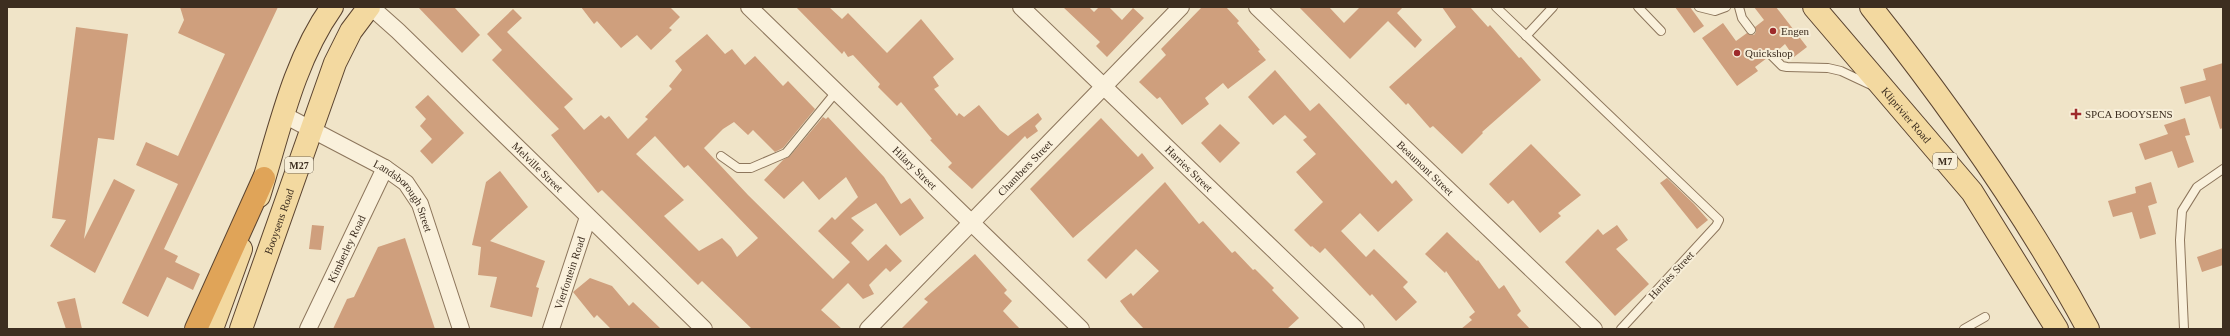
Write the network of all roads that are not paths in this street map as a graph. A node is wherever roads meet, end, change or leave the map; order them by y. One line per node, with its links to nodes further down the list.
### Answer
1 (332, 7): 22 (main road, M27)
2 (370, 7): 23 (main road, Booysens Road / M27); 28 (street, Melville Street)
3 (749, 7): 20 (street, Hilary Street)
4 (1021, 7): 19 (street, Harries Street)
5 (1181, 7): 19 (street, Chambers Street)
6 (1257, 7): 41 (street, Beaumont Street)
7 (1496, 7): 17 (lane)
8 (1553, 7): 17 (lane)
9 (1638, 7): 16 (lane)
10 (1699, 7): 11 (lane)
11 (1726, 7)
12 (1739, 7): 15 (lane)
13 (1814, 7): 21 (main road, Kliprivier Road / M7)
14 (1871, 7): 45 (main road)
15 (1751, 30)
16 (1661, 31)
17 (1526, 36): 42 (lane, Harries Street)
18 (1771, 55): 21 (lane)
19 (1104, 88): 29 (street, Chambers Street); 40 (street, Harries Street)
20 (836, 92): 24 (lane); 29 (street, Hilary Street)
21 (1886, 92): 44 (main road, Kliprivier Road / M7)
22 (284, 115): 23 (street, Landsborough Street); 27 (main road, M27)
23 (312, 129): 25 (street, Landsborough Street); 33 (main road, Booysens Road / M27)
24 (721, 156)
25 (385, 168): 34 (street, Kimberley Road); 35 (street, Landsborough Street)
26 (2223, 169): 46 (lane)
27 (264, 178): 31 (highway); 32 (main road, M27)
28 (588, 217): 36 (street, Vierfontein Road); 37 (street, Melville Street)
29 (971, 222): 38 (street, Chambers Street); 39 (street, Hilary Street)
30 (1985, 317): 43 (lane)
31 (196, 329)
32 (212, 329)
33 (241, 329)
34 (308, 329)
35 (461, 329)
36 (551, 329)
37 (704, 329)
38 (868, 329)
39 (1081, 329)
40 (1356, 329)
41 (1594, 329)
42 (1621, 329)
43 (1964, 329)
44 (2057, 329)
45 (2088, 329)
46 (2184, 329)

